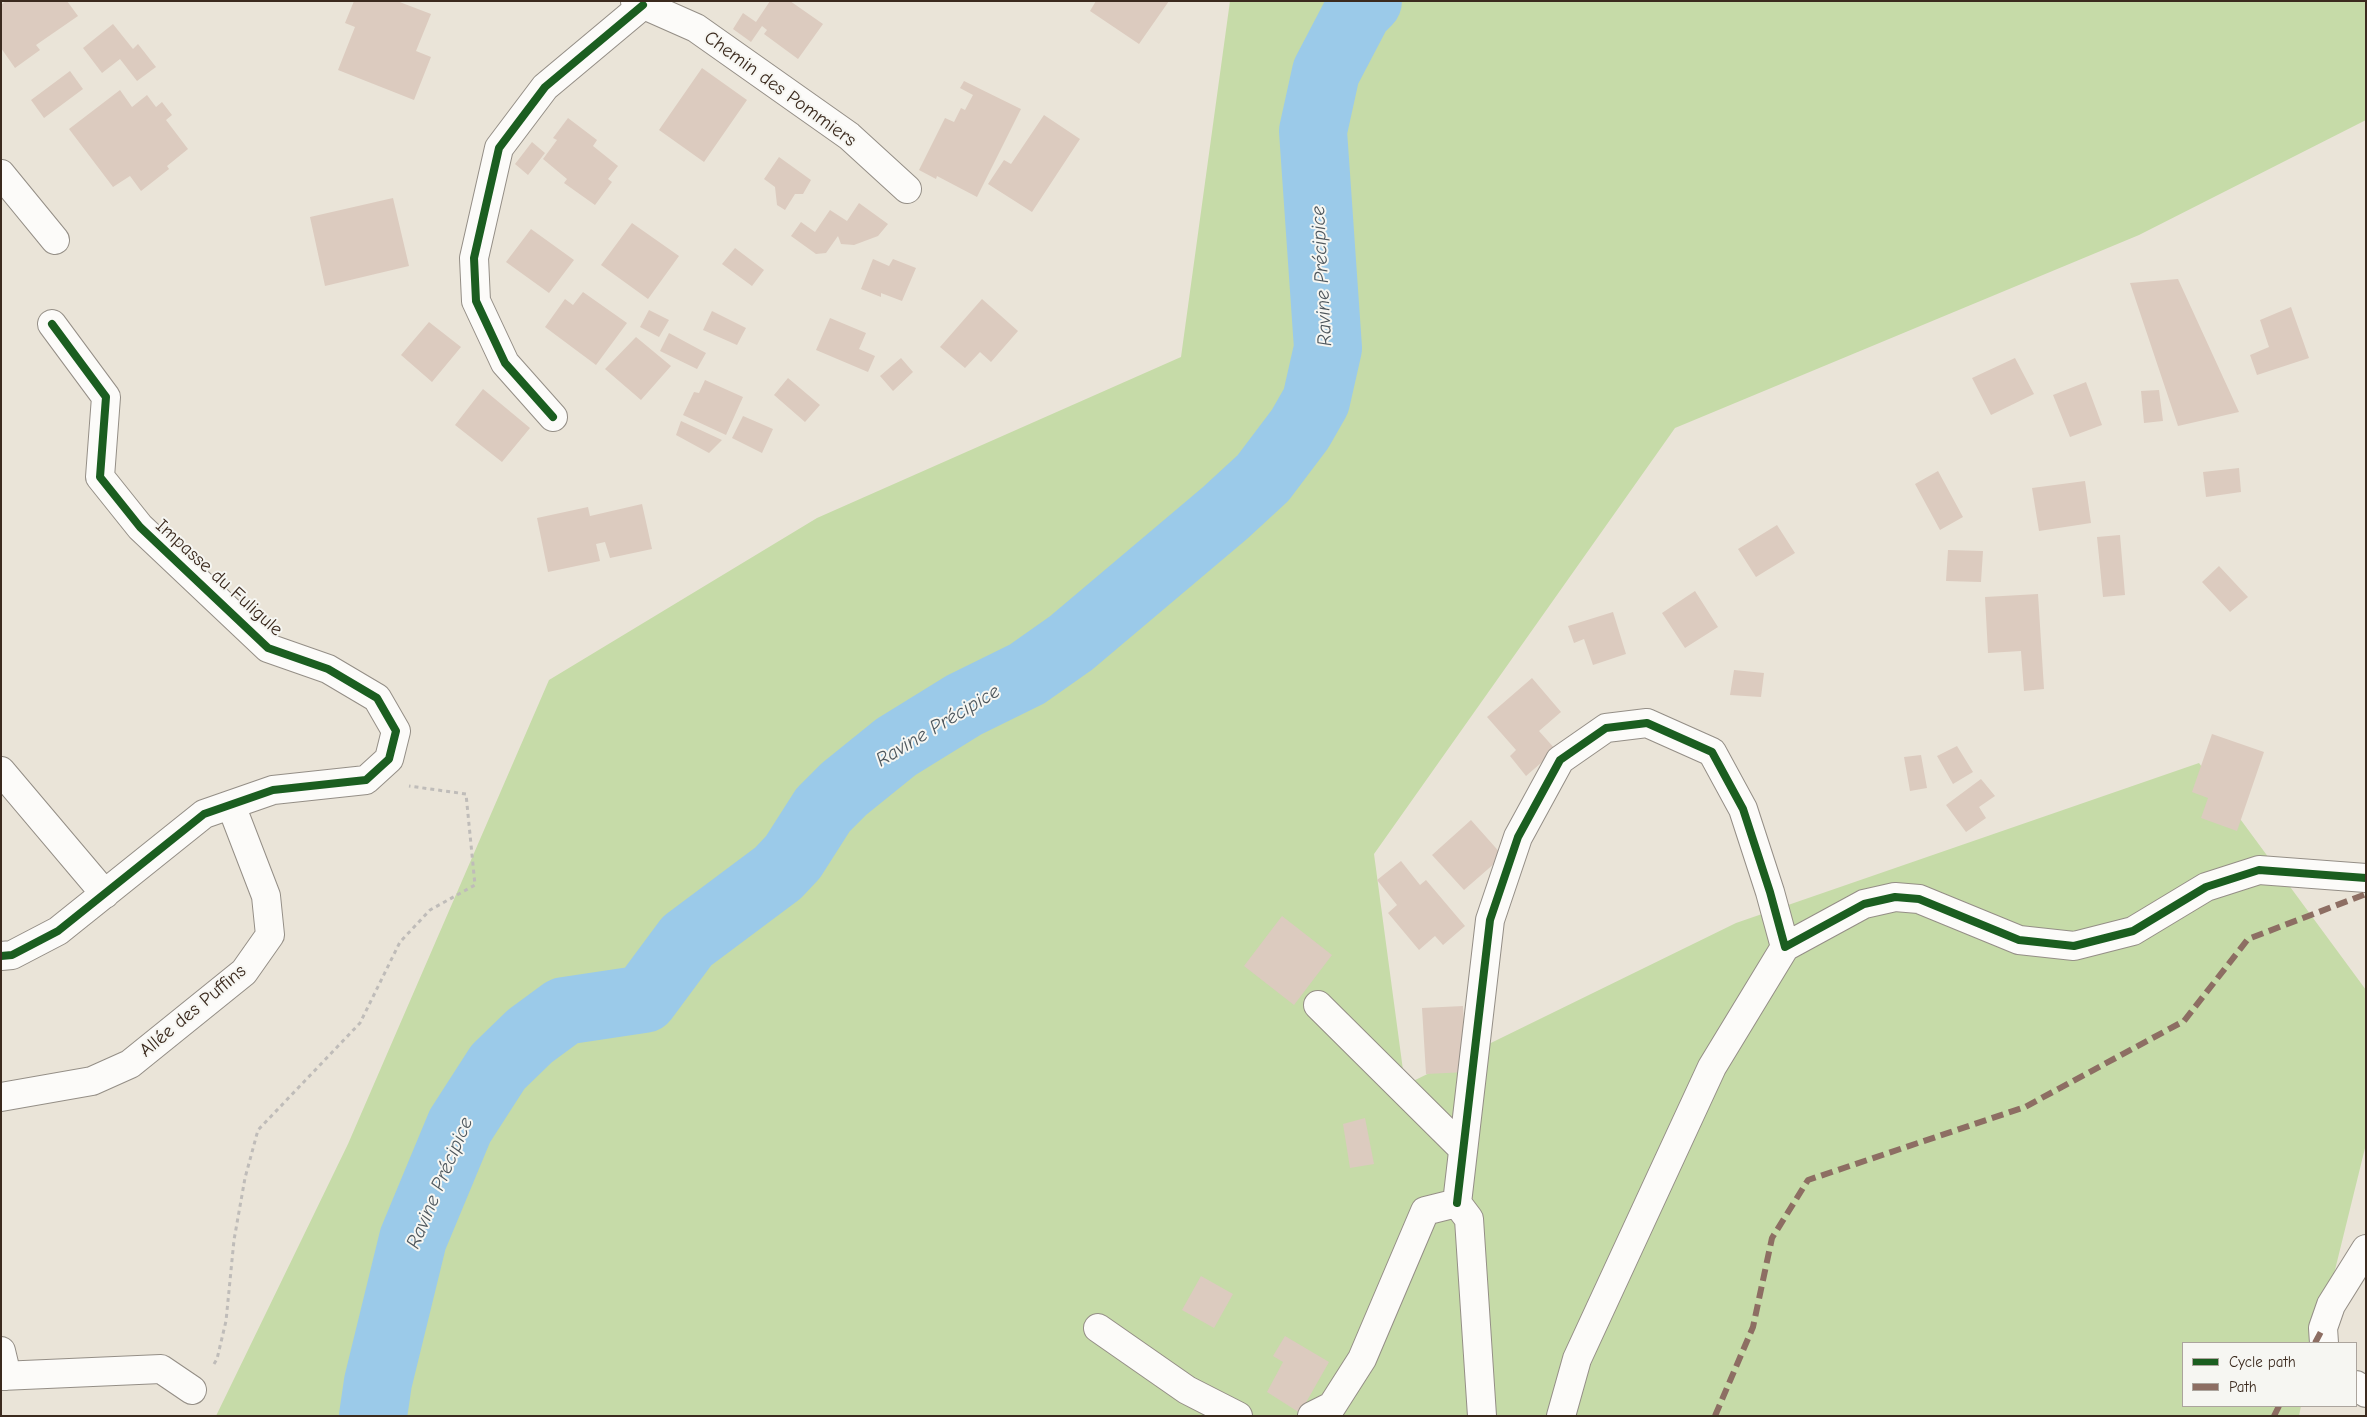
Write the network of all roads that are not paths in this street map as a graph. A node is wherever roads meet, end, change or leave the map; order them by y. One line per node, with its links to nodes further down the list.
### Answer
1 (639, 3): 3 (street, Chemin des Pommiers); 6 (street, Chemin des Pommiers)
2 (1, 174): 4 (street)
3 (907, 189)
4 (55, 240)
5 (52, 324): 8 (street, Impasse du Fuligule)
6 (553, 417)
7 (1, 771): 10 (street)
8 (230, 805): 10 (street); 14 (street, Allée des Puffins)
9 (2366, 878): 11 (street)
10 (105, 894): 12 (street)
11 (1784, 947): 15 (street); 25 (street)
12 (1, 956)
13 (1318, 1005): 15 (street)
14 (1, 1097)
15 (1462, 1148): 16 (street)
16 (1457, 1203): 23 (street); 24 (street)
17 (2366, 1249): 19 (street)
18 (1098, 1328): 22 (street)
19 (2324, 1342)
20 (3, 1368): 21 (street)
21 (192, 1390)
22 (1238, 1416)
23 (1312, 1416)
24 (1482, 1416)
25 (1561, 1416)

